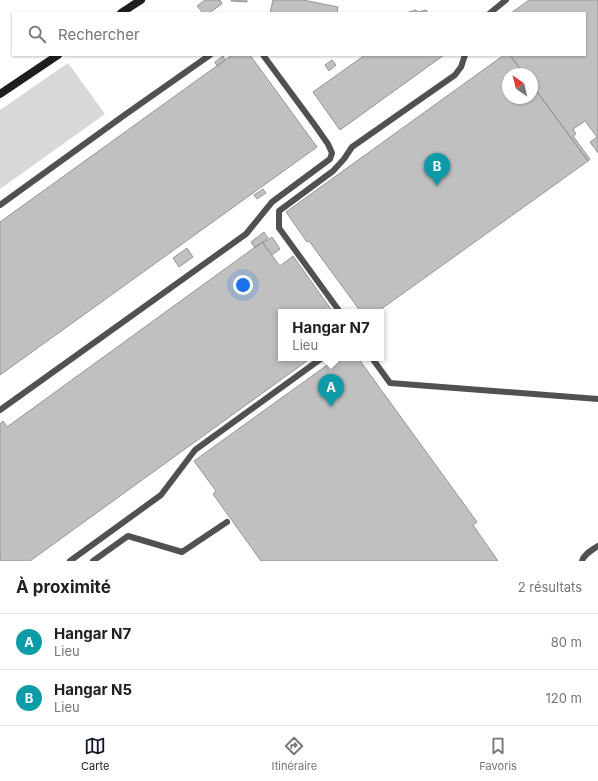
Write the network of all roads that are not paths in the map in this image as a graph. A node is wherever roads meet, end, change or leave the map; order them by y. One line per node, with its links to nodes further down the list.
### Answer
1 (141, 0): 3 (main road)
2 (506, 0): 4 (lane)
3 (123, 12)
4 (491, 12)
5 (57, 56): 9 (main road)
6 (209, 56): 10 (lane)
7 (264, 56): 15 (lane)
8 (465, 56): 11 (lane)
9 (0, 94)
10 (0, 205)
11 (338, 309)
12 (318, 361): 18 (lane)
13 (374, 361): 14 (lane)
14 (598, 399)
15 (0, 410)
16 (227, 522): 19 (lane)
17 (598, 546): 20 (lane)
18 (70, 561)
19 (93, 561)
20 (582, 561)

